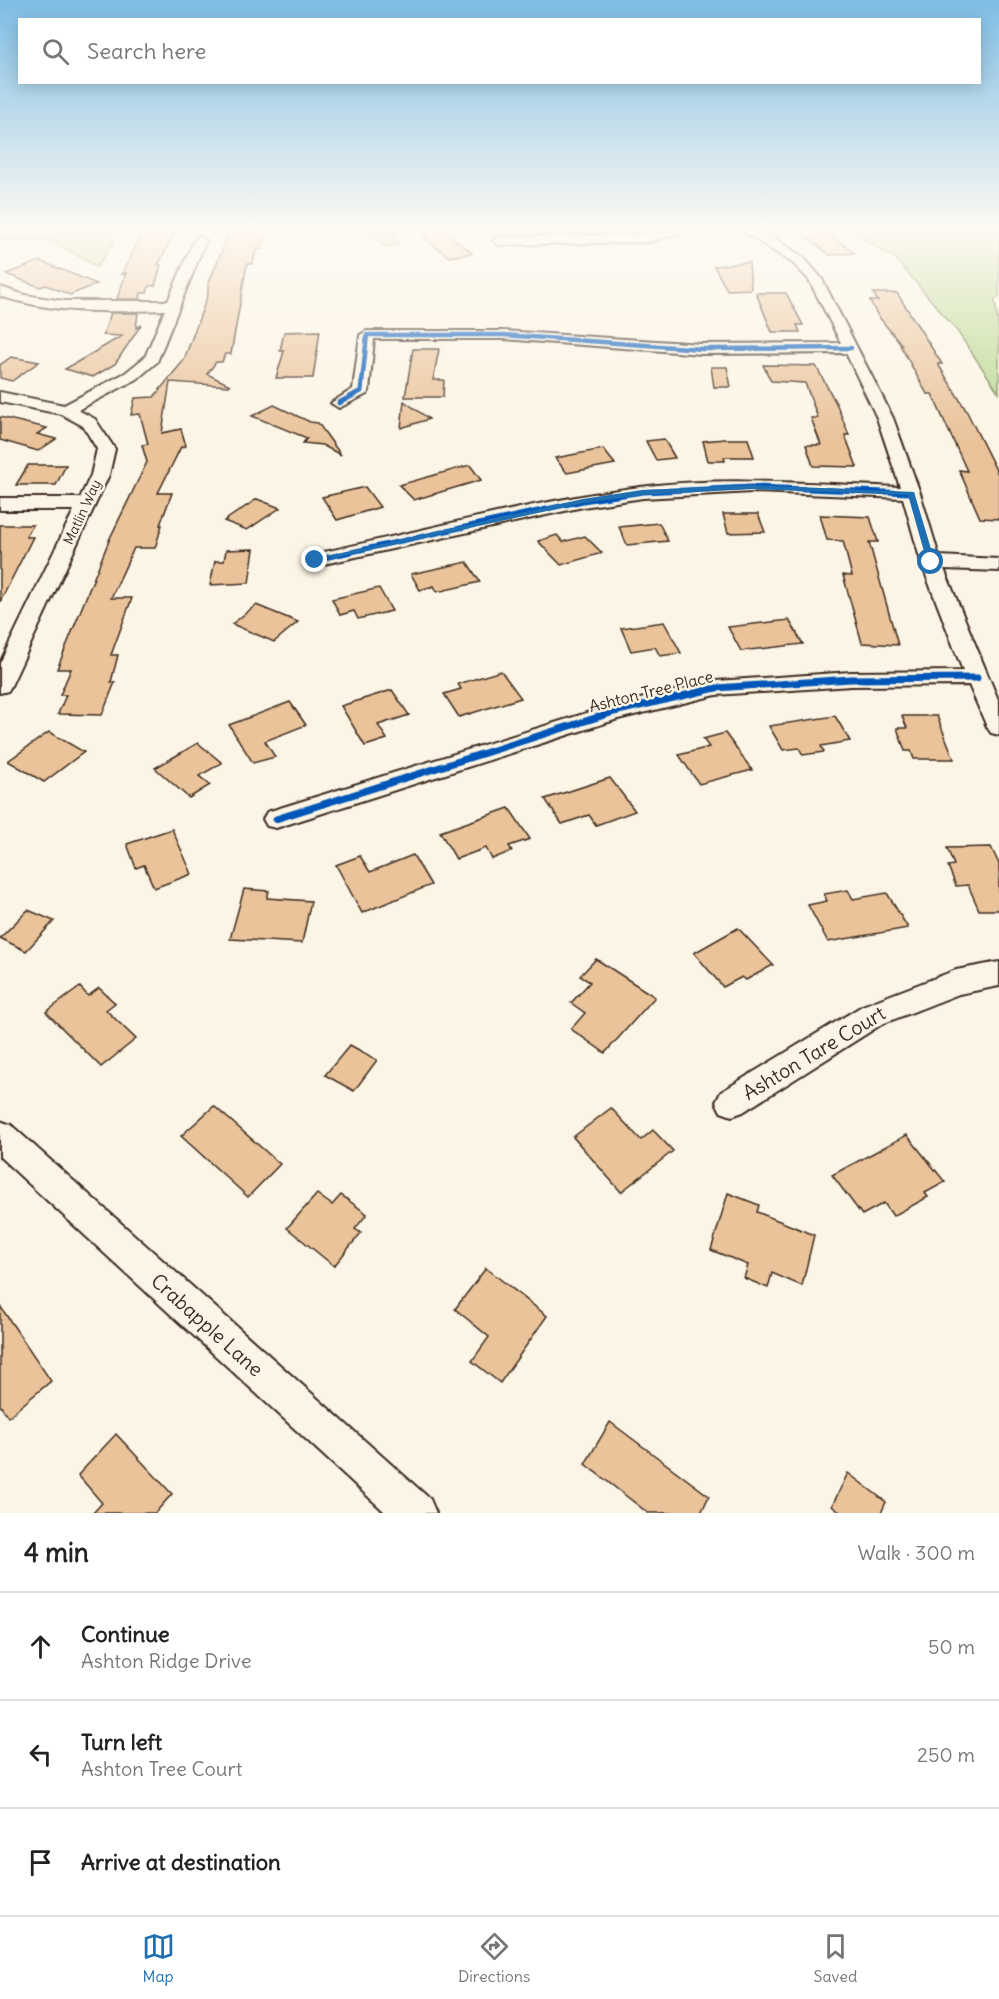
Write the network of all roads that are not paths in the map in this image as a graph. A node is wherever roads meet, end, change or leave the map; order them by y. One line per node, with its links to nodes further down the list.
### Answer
1 (20, 299): 4 (street)
2 (176, 299): 4 (street)
3 (825, 299): 5 (street)
4 (173, 305): 8 (street)
5 (851, 348): 7 (street); 9 (street)
6 (0, 397): 8 (street, Matlin Way)
7 (339, 404)
8 (66, 410): 11 (street, Matlin Way)
9 (911, 493): 12 (street); 13 (street)
10 (0, 504): 11 (street)
11 (86, 504): 15 (street, Matlin Way)
12 (315, 560)
13 (931, 562): 14 (street); 16 (street)
14 (999, 565)
15 (8, 654): 17 (street, Matlin Way)
16 (976, 678): 18 (street); 19 (street, Ashton Tree Place)
17 (0, 686)
18 (999, 727)
19 (276, 819)
20 (999, 974): 21 (street, Ashton Tare Court)
21 (732, 1102)
22 (0, 1136): 23 (street, Crabapple Lane)
23 (416, 1513)

